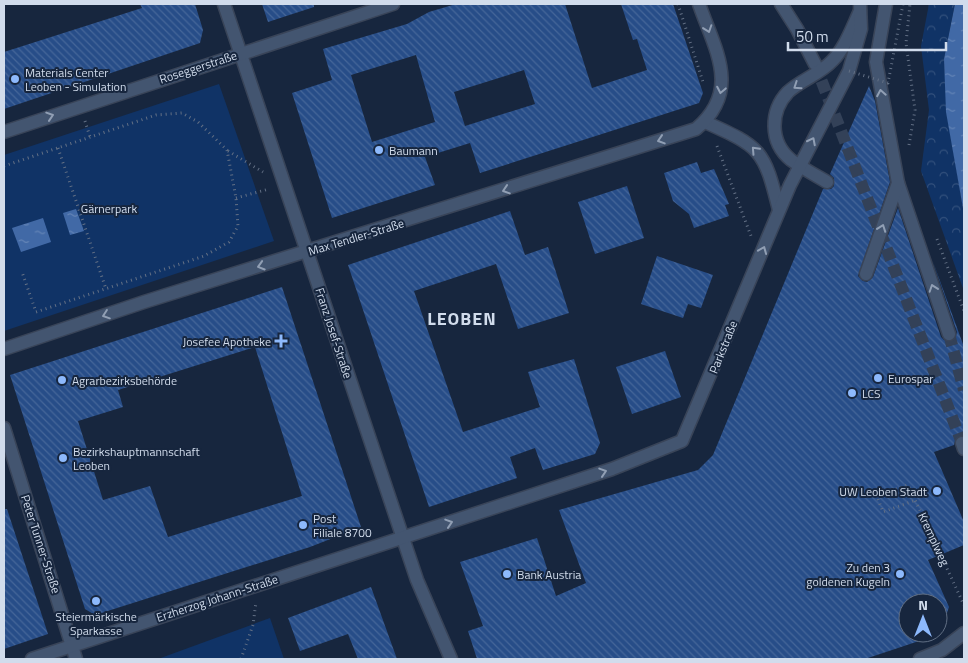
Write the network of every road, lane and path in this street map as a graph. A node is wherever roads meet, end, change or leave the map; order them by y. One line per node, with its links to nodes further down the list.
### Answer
1 (224, 4): 9 (street, Franz Josef-Straße)
2 (393, 4): 9 (street, Roseggerstraße)
3 (699, 4): 12 (street, one-way to 12)
4 (780, 4): 10 (street)
5 (886, 4): 20 (street, one-way to 5)
6 (903, 4): 11 (path, bridge)
7 (910, 4): 16 (path)
8 (860, 8): 11 (street, Parkstraße); 17 (street, one-way to 17)
9 (240, 53): 13 (street, Roseggerstraße, one-way to 9); 21 (street, Franz Josef-Straße)
10 (815, 64)
11 (849, 71): 17 (street, Parkstraße, one-way to 11)
12 (705, 122): 23 (street, one-way to 12); 25 (street, Max Tendler-Straße, one-way to 25)
13 (4, 132)
14 (58, 148): 15 (path); 18 (path); 28 (path)
15 (227, 150): 21 (path); 22 (path)
16 (908, 151)
17 (800, 165): 19 (street); 23 (street, Parkstraße)
18 (4, 166)
19 (827, 182)
20 (898, 183): 27 (street, one-way to 20); 30 (street, one-way to 20)
21 (284, 184): 22 (path); 25 (street, Franz Josef-Straße)
22 (236, 198): 28 (path)
23 (779, 210): 36 (street, Parkstraße, one-way to 23)
24 (934, 233): 29 (path)
25 (307, 252): 31 (street, Max Tendler-Straße, one-way to 31); 36 (street, Franz Josef-Straße)
26 (22, 272): 28 (path)
27 (866, 274)
28 (106, 289)
29 (964, 311)
30 (949, 334)
31 (4, 349)
32 (4, 428): 40 (street, Peter Tunner-Straße)
33 (896, 489): 35 (path, Kremplweg)
34 (878, 499): 35 (path)
35 (916, 500): 38 (path, Kremplweg)
36 (402, 537): 37 (street, Erzherzog Johann-Straße); 44 (street, Franz Josef-Straße)
37 (259, 585): 40 (street, Erzherzog Johann-Straße); 43 (path)
38 (964, 605)
39 (964, 633): 45 (street)
40 (72, 646): 41 (street, Erzherzog Johann-Straße); 42 (street, Peter Tunner-Straße)
41 (32, 659)
42 (76, 659)
43 (240, 659)
44 (451, 659)
45 (920, 659)

